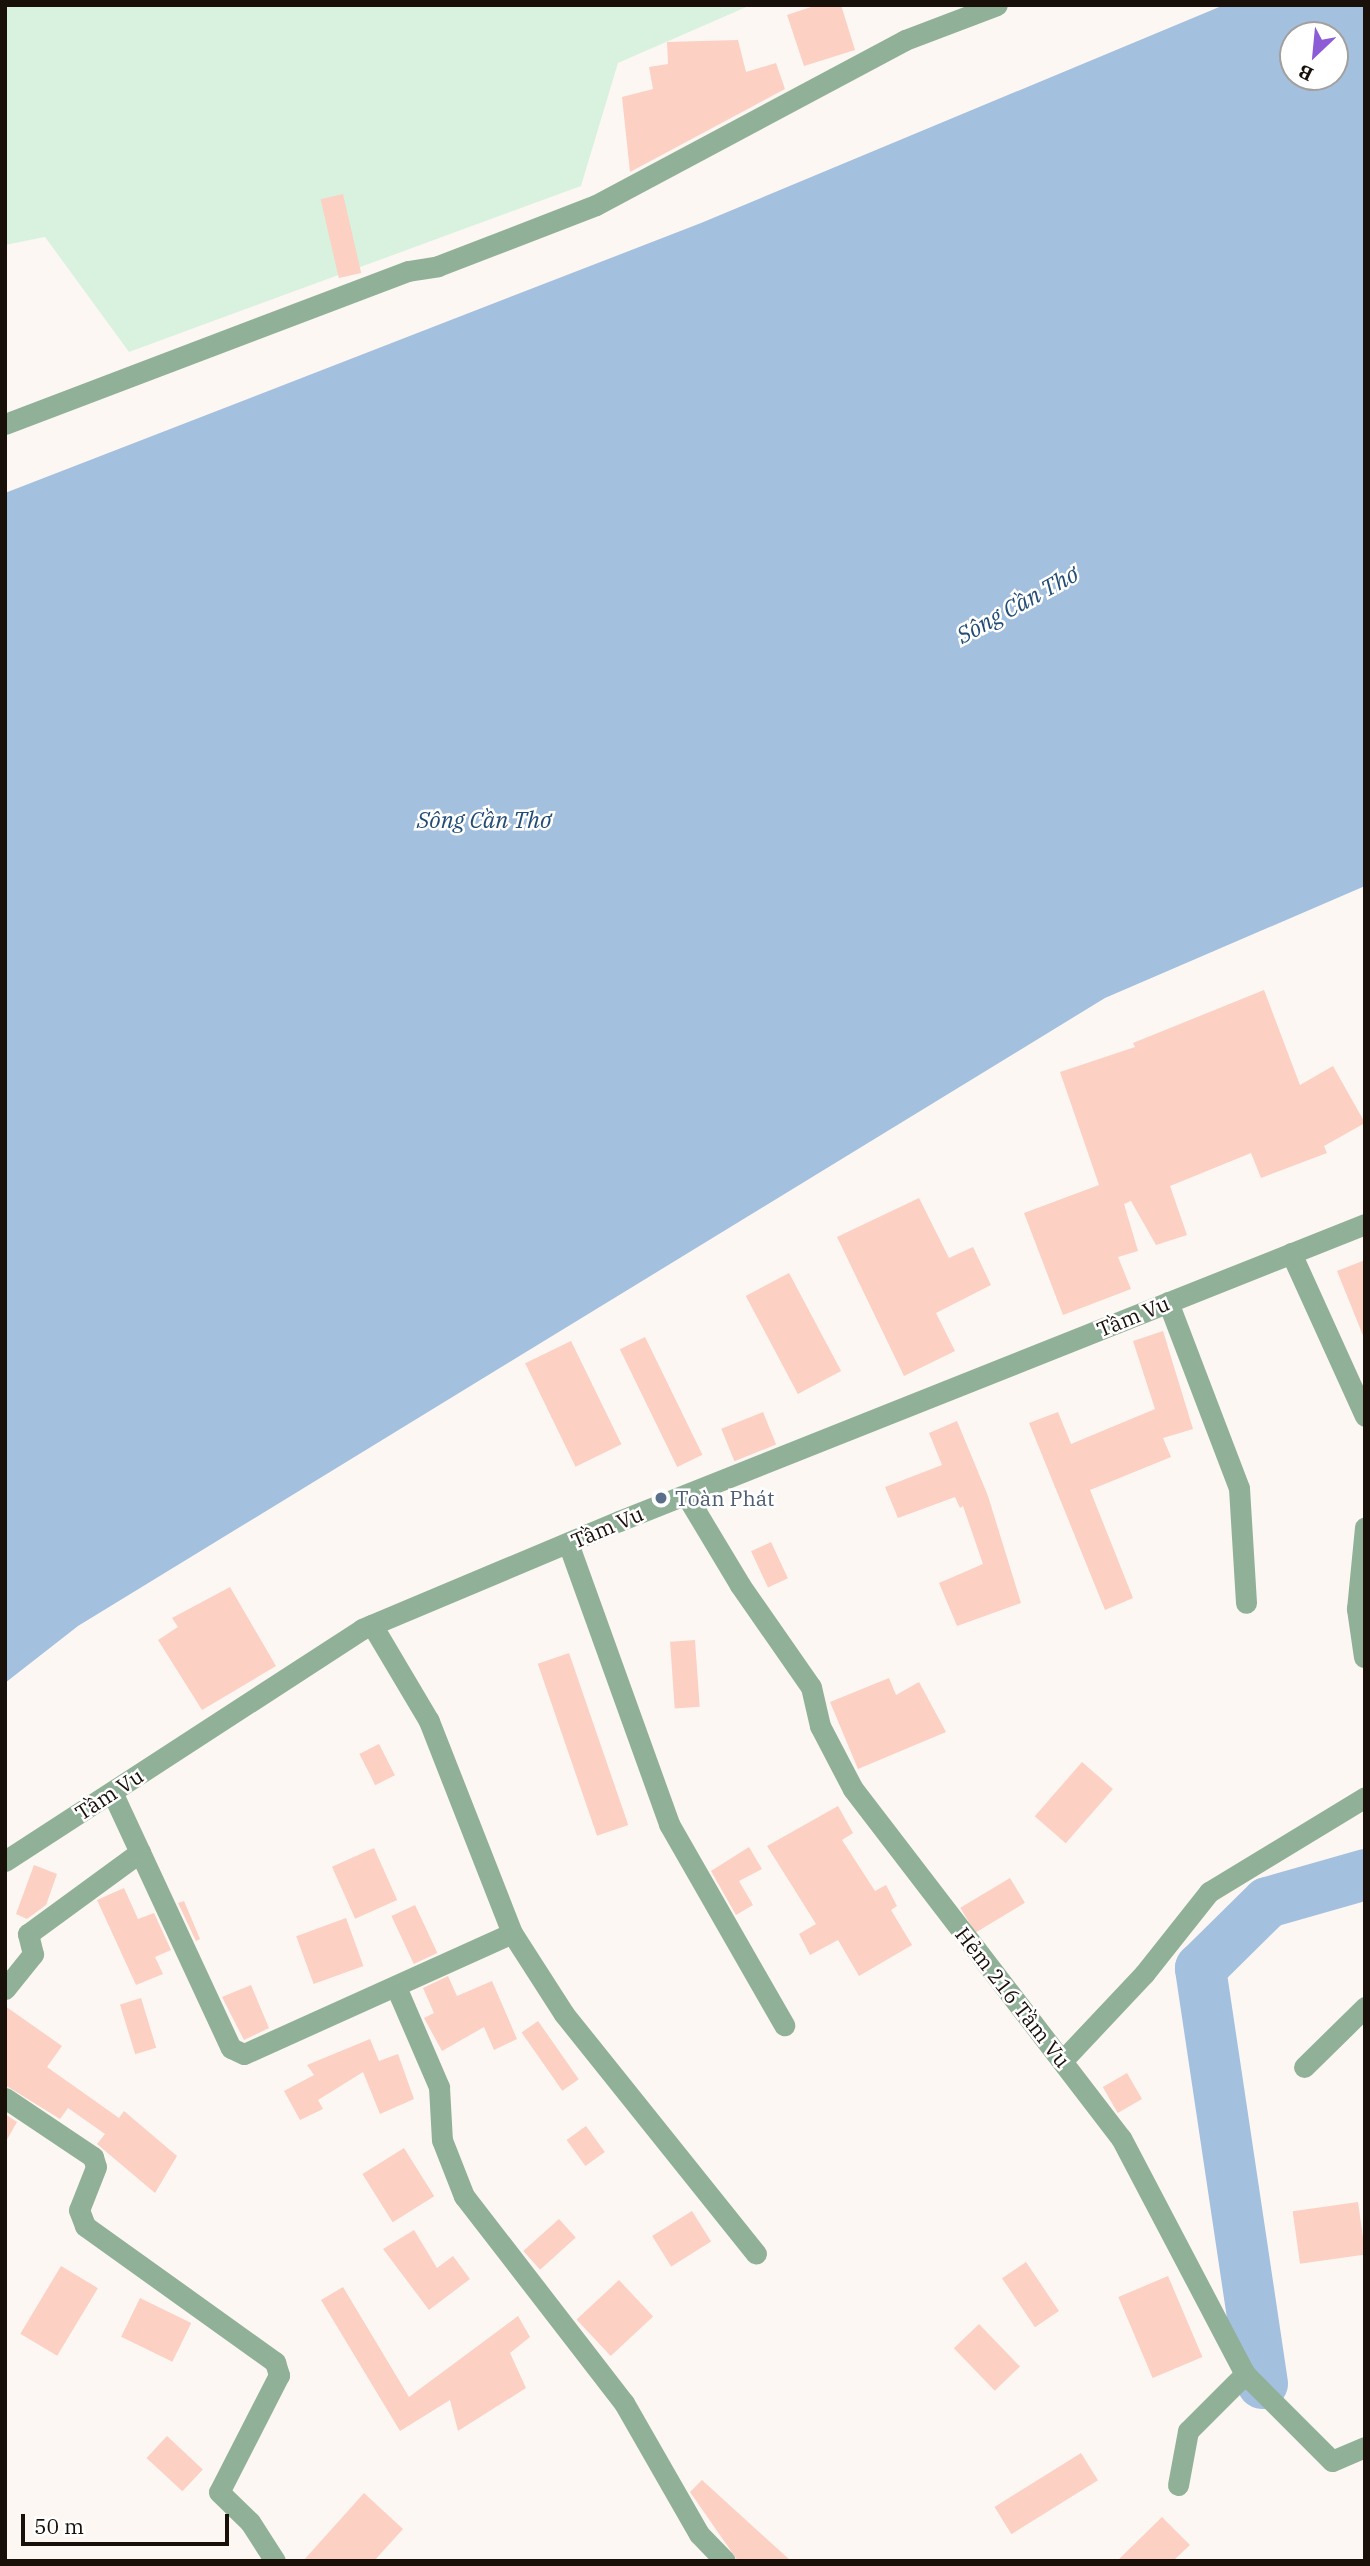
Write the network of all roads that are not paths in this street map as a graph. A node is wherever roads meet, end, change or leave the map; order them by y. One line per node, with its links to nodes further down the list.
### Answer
1 (997, 5): 2 (street)
2 (5, 424)
3 (1365, 1224): 4 (street, Tầm Vu)
4 (1291, 1253): 5 (street, Tầm Vu); 6 (street)
5 (1168, 1302): 7 (street, Tầm Vu); 10 (street)
6 (1365, 1416)
7 (685, 1495): 9 (street, Tầm Vu); 22 (street, Hẻm 216 Tầm Vu)
8 (1365, 1527): 12 (street)
9 (568, 1543): 11 (street, Tầm Vu); 21 (street)
10 (1247, 1603)
11 (372, 1625): 13 (street, Tầm Vu); 17 (street)
12 (1364, 1657)
13 (112, 1792): 15 (street); 16 (street, Tầm Vu)
14 (1365, 1797): 22 (street)
15 (140, 1852): 18 (street); 19 (street)
16 (5, 1861)
17 (512, 1933): 18 (street); 25 (street)
18 (396, 1987): 30 (street)
19 (5, 1989)
20 (1365, 2007): 23 (street)
21 (784, 2025)
22 (1062, 2061): 26 (street, Hẻm 216 Tầm Vu)
23 (1304, 2067)
24 (5, 2098): 29 (street)
25 (756, 2254)
26 (1245, 2374): 27 (street, Hẻm 216 Tầm Vu); 28 (street)
27 (1365, 2447)
28 (1178, 2485)
29 (275, 2561)
30 (725, 2561)

